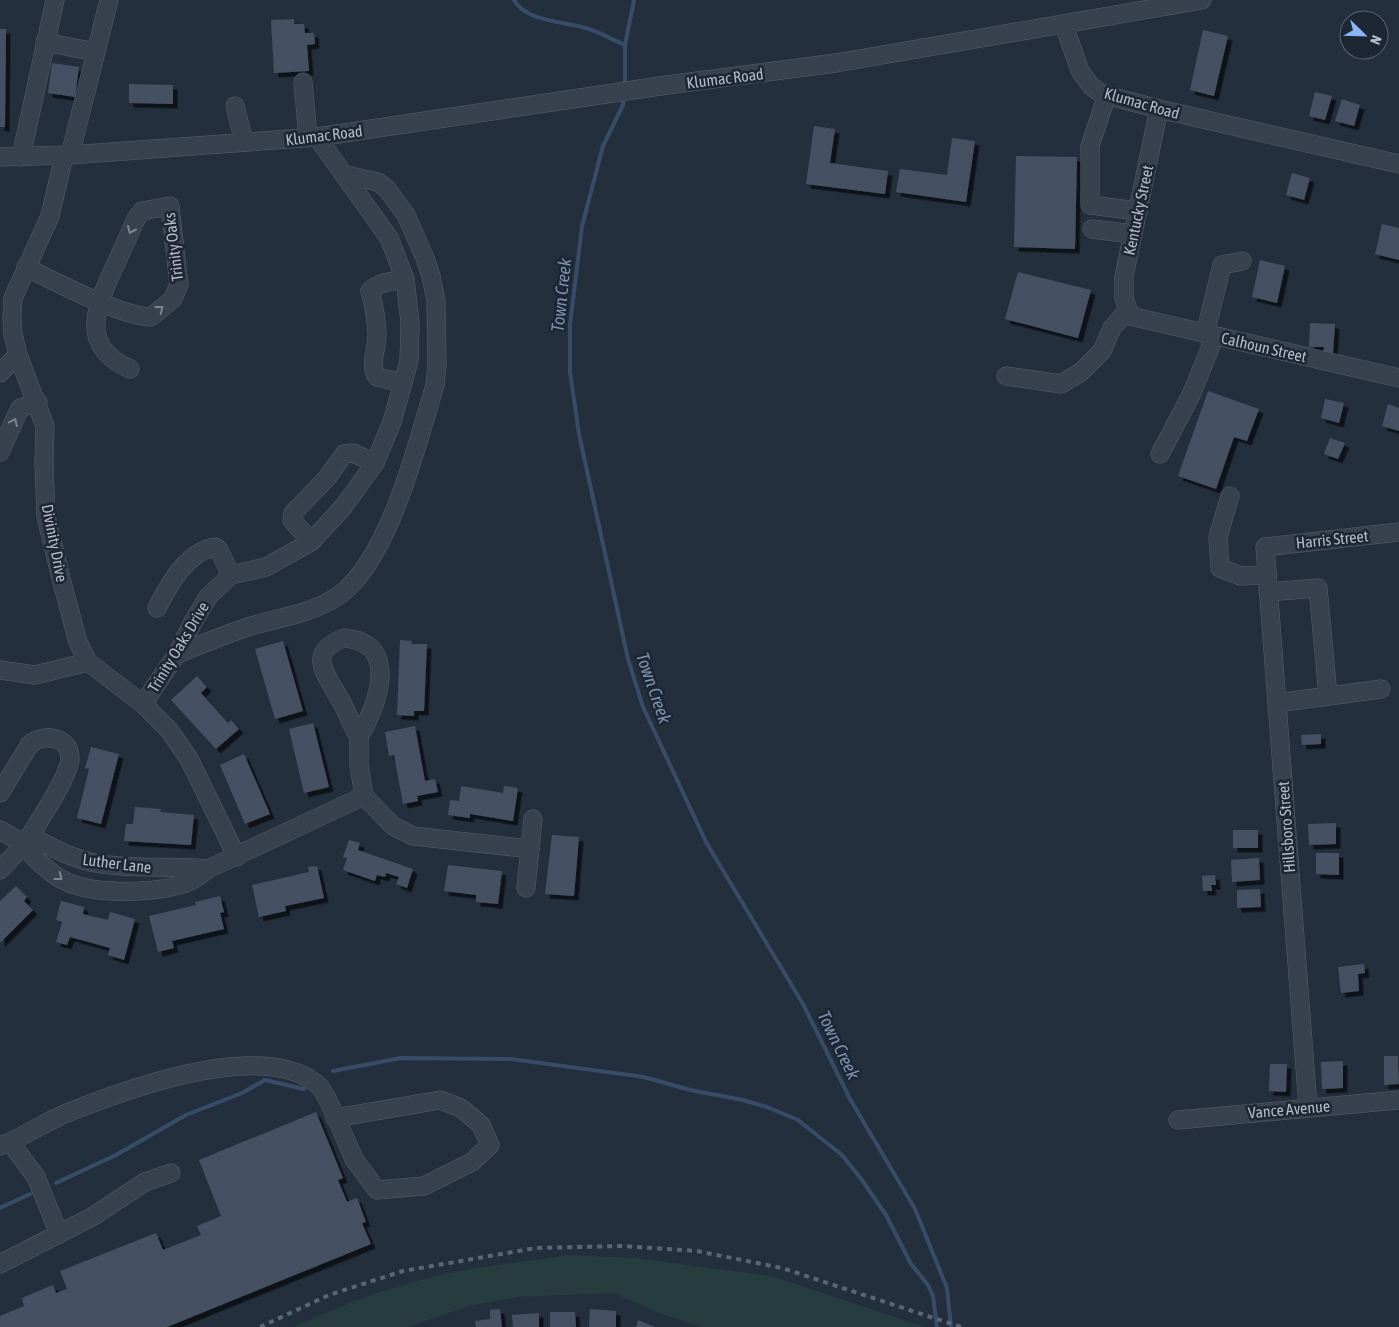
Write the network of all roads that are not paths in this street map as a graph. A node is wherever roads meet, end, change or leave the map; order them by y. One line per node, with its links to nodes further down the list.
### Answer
1 (55, 0): 5 (street)
2 (109, 0): 6 (street, Divinity Drive)
3 (1202, 0): 4 (street)
4 (1064, 25): 8 (street, Klumac Road); 11 (street, Klumac Road)
5 (45, 42): 6 (street); 14 (street)
6 (95, 52): 13 (street, Divinity Drive)
7 (303, 82): 11 (street)
8 (1107, 95): 10 (street, Klumac Road); 18 (street)
9 (235, 106): 12 (street)
10 (1159, 109): 16 (street, Klumac Road); 18 (street, Kentucky Street)
11 (312, 138): 12 (street, Klumac Road); 17 (street)
12 (244, 142): 13 (street, Klumac Road)
13 (67, 155): 14 (street, Klumac Road); 22 (street, Divinity Drive)
14 (21, 157): 15 (street, Klumac Road)
15 (0, 158)
16 (1399, 164)
17 (346, 175): 23 (street); 44 (street)
18 (1138, 211): 20 (street, Kentucky Street)
19 (1092, 229): 20 (street)
20 (1133, 234): 25 (street, Kentucky Street)
21 (1242, 262): 26 (street)
22 (26, 267): 24 (street, Trinity Oaks); 27 (street, Divinity Drive)
23 (404, 279): 32 (street); 32 (street)
24 (100, 300): 24 (street, Trinity Oaks, one-way to 24); 28 (street)
25 (1129, 313): 26 (street, Calhoun Street); 30 (street)
26 (1210, 335): 31 (street, Calhoun Street); 35 (street)
27 (18, 355): 29 (street); 33 (street, Divinity Drive)
28 (130, 369)
29 (0, 373)
30 (1006, 376)
31 (1399, 378)
32 (403, 383): 36 (street)
33 (38, 402): 34 (street, one-way to 33); 45 (street, Divinity Drive)
34 (0, 452)
35 (1160, 454)
36 (375, 463): 39 (street); 39 (street)
37 (1230, 496): 42 (street)
38 (1399, 532): 40 (street, Harris Street)
39 (311, 542): 41 (street)
40 (1265, 547): 42 (street, Hillsboro Street)
41 (231, 575): 43 (street); 44 (street, Trinity Oaks Drive)
42 (1268, 584): 48 (street); 49 (street, Hillsboro Street)
43 (157, 608)
44 (177, 654): 50 (street, Trinity Oaks Drive)
45 (88, 662): 46 (street); 50 (street, Divinity Drive)
46 (0, 670)
47 (1381, 689): 48 (street)
48 (1328, 696): 49 (street)
49 (1277, 703): 63 (street, Hillsboro Street)
50 (143, 704): 58 (street, Divinity Drive)
51 (359, 737): 51 (street); 53 (street)
52 (0, 793): 56 (street)
53 (364, 796): 57 (street); 58 (street, Luther Lane)
54 (533, 819): 57 (street)
55 (0, 830): 56 (street)
56 (25, 844): 59 (street); 60 (street, Luther Lane); 60 (street, Luther Lane, one-way to 60)
57 (530, 849): 61 (street)
58 (237, 857): 60 (street, Luther Lane)
59 (0, 870)
60 (208, 870)
61 (526, 888)
62 (1399, 1100): 63 (street, Vance Avenue)
63 (1308, 1107): 65 (street, Vance Avenue)
64 (335, 1118): 64 (street); 66 (street)
65 (1178, 1120)
66 (5, 1144): 68 (street)
67 (171, 1173): 68 (street)
68 (59, 1234): 69 (street)
69 (0, 1264)

